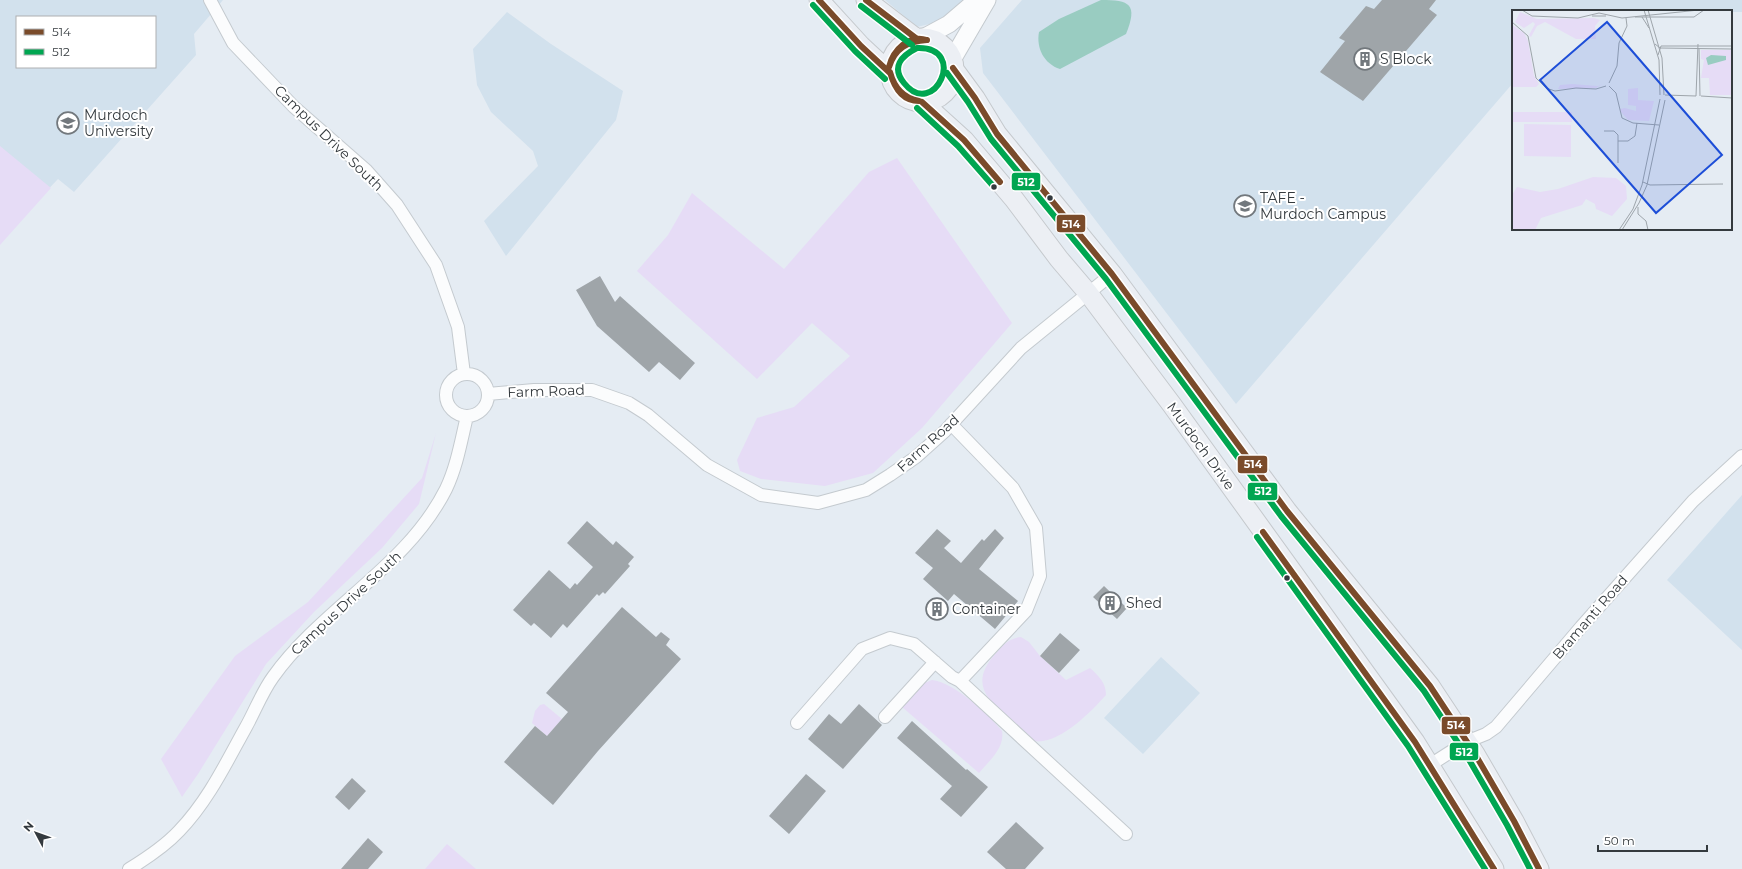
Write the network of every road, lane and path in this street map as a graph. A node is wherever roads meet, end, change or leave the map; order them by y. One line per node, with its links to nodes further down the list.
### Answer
1 (210, 0): 12 (street, Campus Drive South)
2 (819, 0): 8 (main road, Murdoch Drive)
3 (866, 0): 6 (main road)
4 (977, 0): 6 (street)
5 (987, 0): 7 (street)
6 (920, 39): 7 (main road); 8 (main road)
7 (952, 64): 9 (main road); 10 (main road)
8 (890, 73): 9 (main road, Murdoch Drive)
9 (922, 102): 11 (main road, Murdoch Drive)
10 (1112, 274): 11 (street, Farm Road); 21 (main road)
11 (1088, 293): 15 (street, Farm Road); 22 (main road, Murdoch Drive)
12 (464, 374): 13 (street); 14 (street)
13 (488, 394): 14 (street); 15 (street, Farm Road)
14 (467, 416): 24 (street, Campus Drive South)
15 (951, 424): 18 (street)
16 (1742, 456): 21 (street, Bramanti Road)
17 (935, 662): 18 (street); 19 (street); 20 (street)
18 (960, 681): 23 (street)
19 (885, 717)
20 (797, 723)
21 (1466, 742): 22 (street, Bramanti Road); 26 (main road)
22 (1430, 764): 25 (main road, Murdoch Drive)
23 (1126, 834)
24 (129, 869)
25 (1494, 869)
26 (1539, 869)

